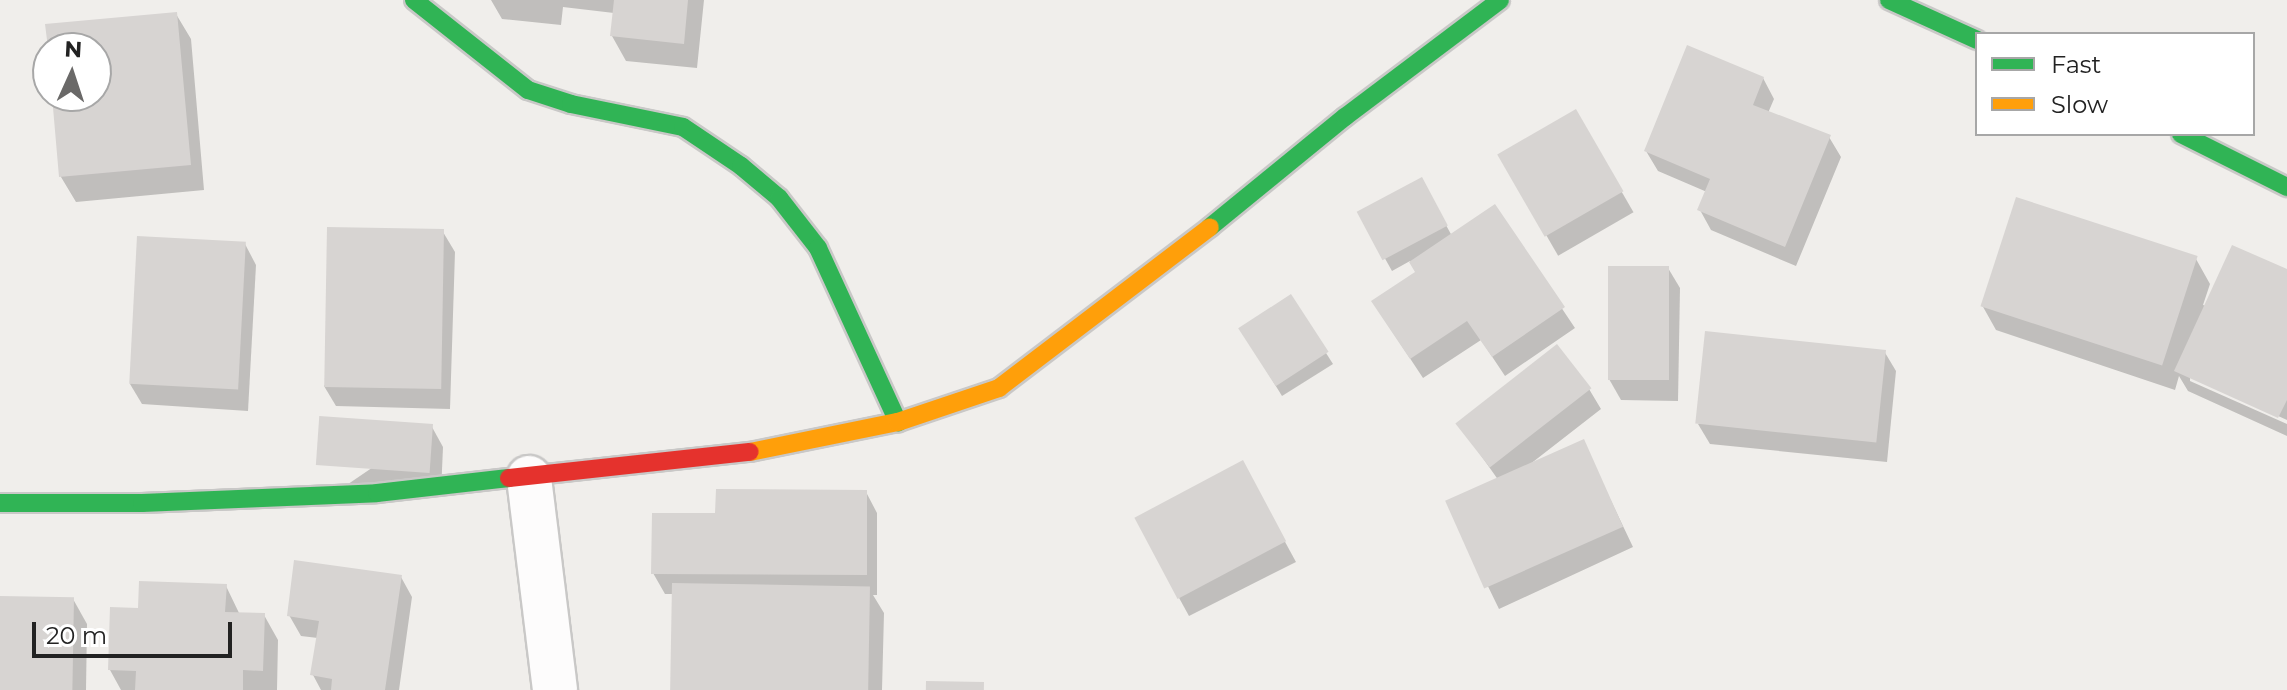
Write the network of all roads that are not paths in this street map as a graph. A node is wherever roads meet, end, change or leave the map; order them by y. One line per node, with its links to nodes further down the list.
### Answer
1 (414, 0): 7 (street)
2 (1500, 0): 7 (street)
3 (1889, 0): 4 (street)
4 (1975, 39)
5 (2185, 136): 6 (street)
6 (2287, 187)
7 (898, 422): 8 (street)
8 (529, 478): 9 (street); 10 (street)
9 (1, 497)
10 (555, 690)

